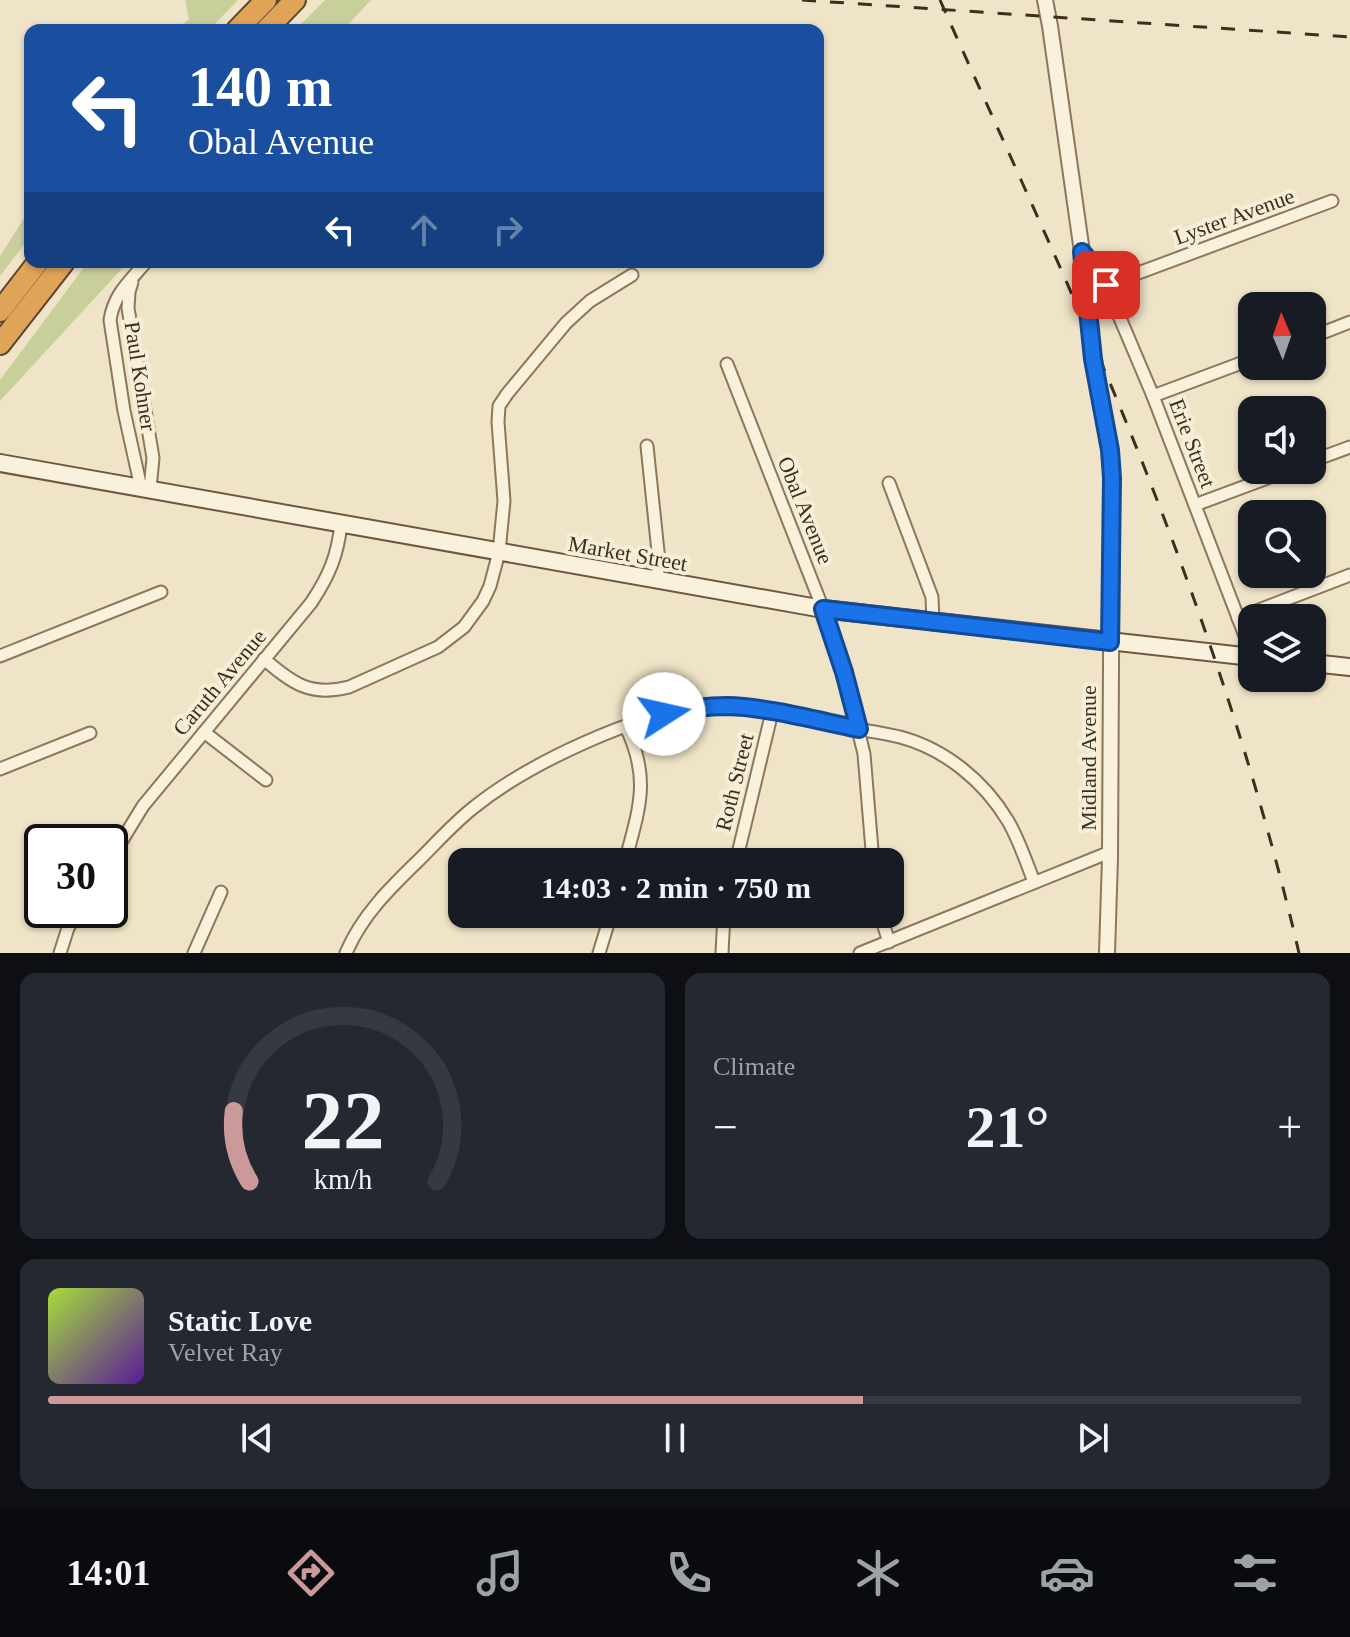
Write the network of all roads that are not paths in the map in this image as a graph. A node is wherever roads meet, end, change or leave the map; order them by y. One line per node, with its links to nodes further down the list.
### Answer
1 (295, 0): 5 (highway)
2 (1045, 0): 7 (street, Midland Avenue)
3 (263, 2): 4 (highway)
4 (243, 24)
5 (272, 24)
6 (1332, 201): 13 (street, Lyster Avenue)
7 (1082, 252): 13 (street, Erie Street); 38 (street, Midland Avenue)
8 (33, 268): 14 (highway)
9 (59, 268): 17 (highway)
10 (141, 268): 12 (street, Paul Kohner)
11 (632, 275): 30 (street)
12 (133, 277): 27 (street, Paul Kohner); 27 (street, Paul Kohner)
13 (1106, 285): 20 (street, Erie Street)
14 (0, 311)
15 (1350, 322): 16 (street)
16 (1326, 331)
17 (0, 344)
18 (727, 364): 35 (street, Obal Avenue)
19 (1238, 364): 20 (street)
20 (1153, 396): 28 (street, Erie Street)
21 (647, 446): 32 (street)
22 (1350, 447): 23 (street)
23 (1326, 456)
24 (0, 463): 27 (main road, Market Street)
25 (889, 483): 37 (street)
26 (1251, 484): 28 (street)
27 (146, 489): 29 (main road, Market Street)
28 (1195, 505): 36 (street, Erie Street)
29 (341, 523): 30 (main road, Market Street); 41 (street, Caruth Avenue)
30 (499, 552): 32 (main road, Market Street); 41 (street)
31 (1350, 575): 34 (street)
32 (657, 580): 35 (main road, Market Street)
33 (161, 592): 39 (street)
34 (1274, 604)
35 (823, 609): 37 (main road, Market Street); 46 (street, Obal Avenue)
36 (1238, 618)
37 (933, 621): 38 (main road, Market Street)
38 (1110, 642): 40 (main road, Market Street); 55 (street, Midland Avenue)
39 (0, 656)
40 (1238, 656)
41 (264, 659): 47 (street, Caruth Avenue)
42 (1326, 664): 43 (main road)
43 (1350, 667)
44 (772, 712): 45 (street); 46 (street); 53 (street, Roth Street)
45 (626, 727): 52 (street); 65 (street)
46 (859, 729): 54 (street, Obal Avenue); 56 (street)
47 (204, 732): 50 (street); 51 (street, Caruth Avenue)
48 (90, 733): 49 (street)
49 (0, 768)
50 (266, 780)
51 (128, 831)
52 (629, 848)
53 (739, 848)
54 (872, 848)
55 (1110, 852): 56 (street); 69 (street, Midland Avenue)
56 (1034, 882): 62 (street)
57 (221, 892): 64 (street)
58 (68, 928): 63 (street)
59 (607, 928): 66 (street)
60 (723, 928): 67 (street)
61 (884, 928): 62 (street)
62 (889, 942): 68 (street)
63 (60, 953)
64 (194, 953)
65 (346, 953)
66 (599, 953)
67 (722, 953)
68 (860, 953)
69 (1107, 953)

